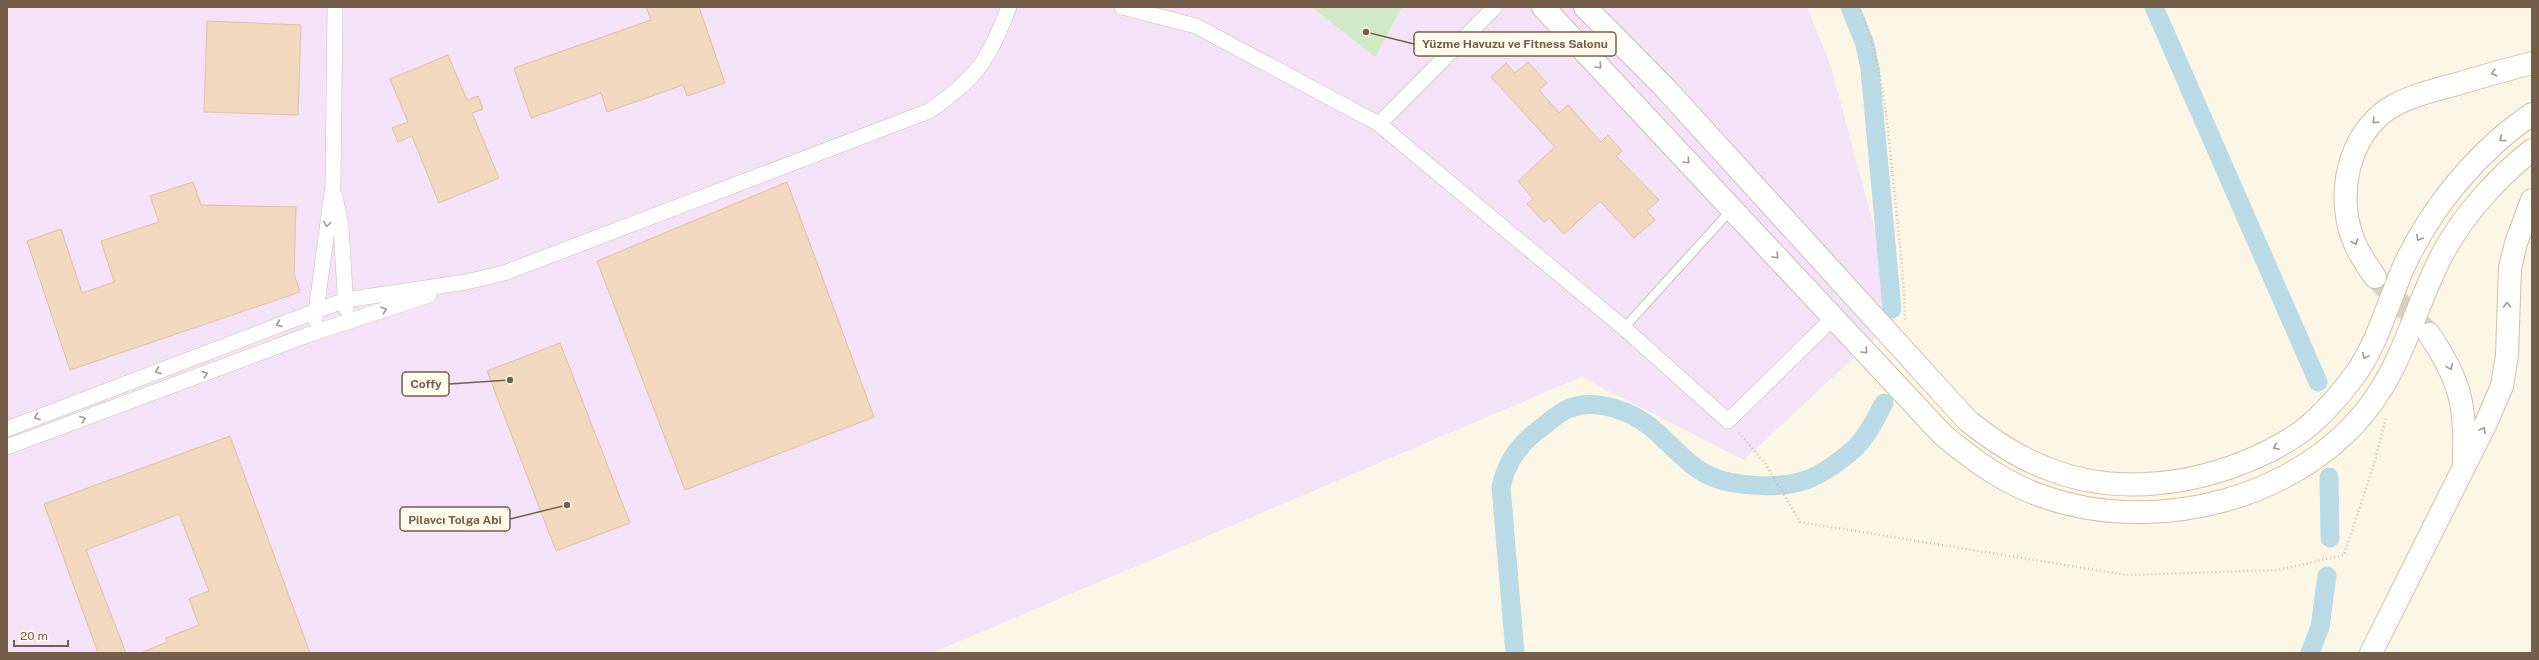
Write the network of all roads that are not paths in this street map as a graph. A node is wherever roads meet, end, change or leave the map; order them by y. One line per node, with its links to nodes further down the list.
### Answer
1 (335, 7): 11 (street)
2 (1009, 7): 15 (street)
3 (1122, 7): 9 (street)
4 (1495, 7): 9 (street)
5 (1543, 7): 13 (main road, one-way to 13)
6 (1585, 7): 8 (main road, one-way to 6)
7 (2532, 63): 14 (main road, one-way to 14)
8 (2532, 114)
9 (1379, 124): 20 (street)
10 (2532, 150): 18 (main road, one-way to 10)
11 (333, 185): 16 (street); 17 (street, one-way to 17)
12 (2532, 200): 25 (main road, one-way to 12)
13 (1732, 209): 18 (main road, one-way to 18); 20 (lane)
14 (2375, 277)
15 (466, 282): 16 (street); 19 (street, one-way to 15)
16 (345, 300): 17 (street); 19 (street)
17 (316, 311): 21 (street); 23 (street, one-way to 23)
18 (1833, 318): 20 (street)
19 (347, 323): 21 (street)
20 (1624, 328)
21 (313, 334): 24 (street, one-way to 21)
22 (2429, 334): 25 (main road, one-way to 25)
23 (7, 429)
24 (7, 448)
25 (2464, 465): 26 (main road)
26 (2371, 653)

